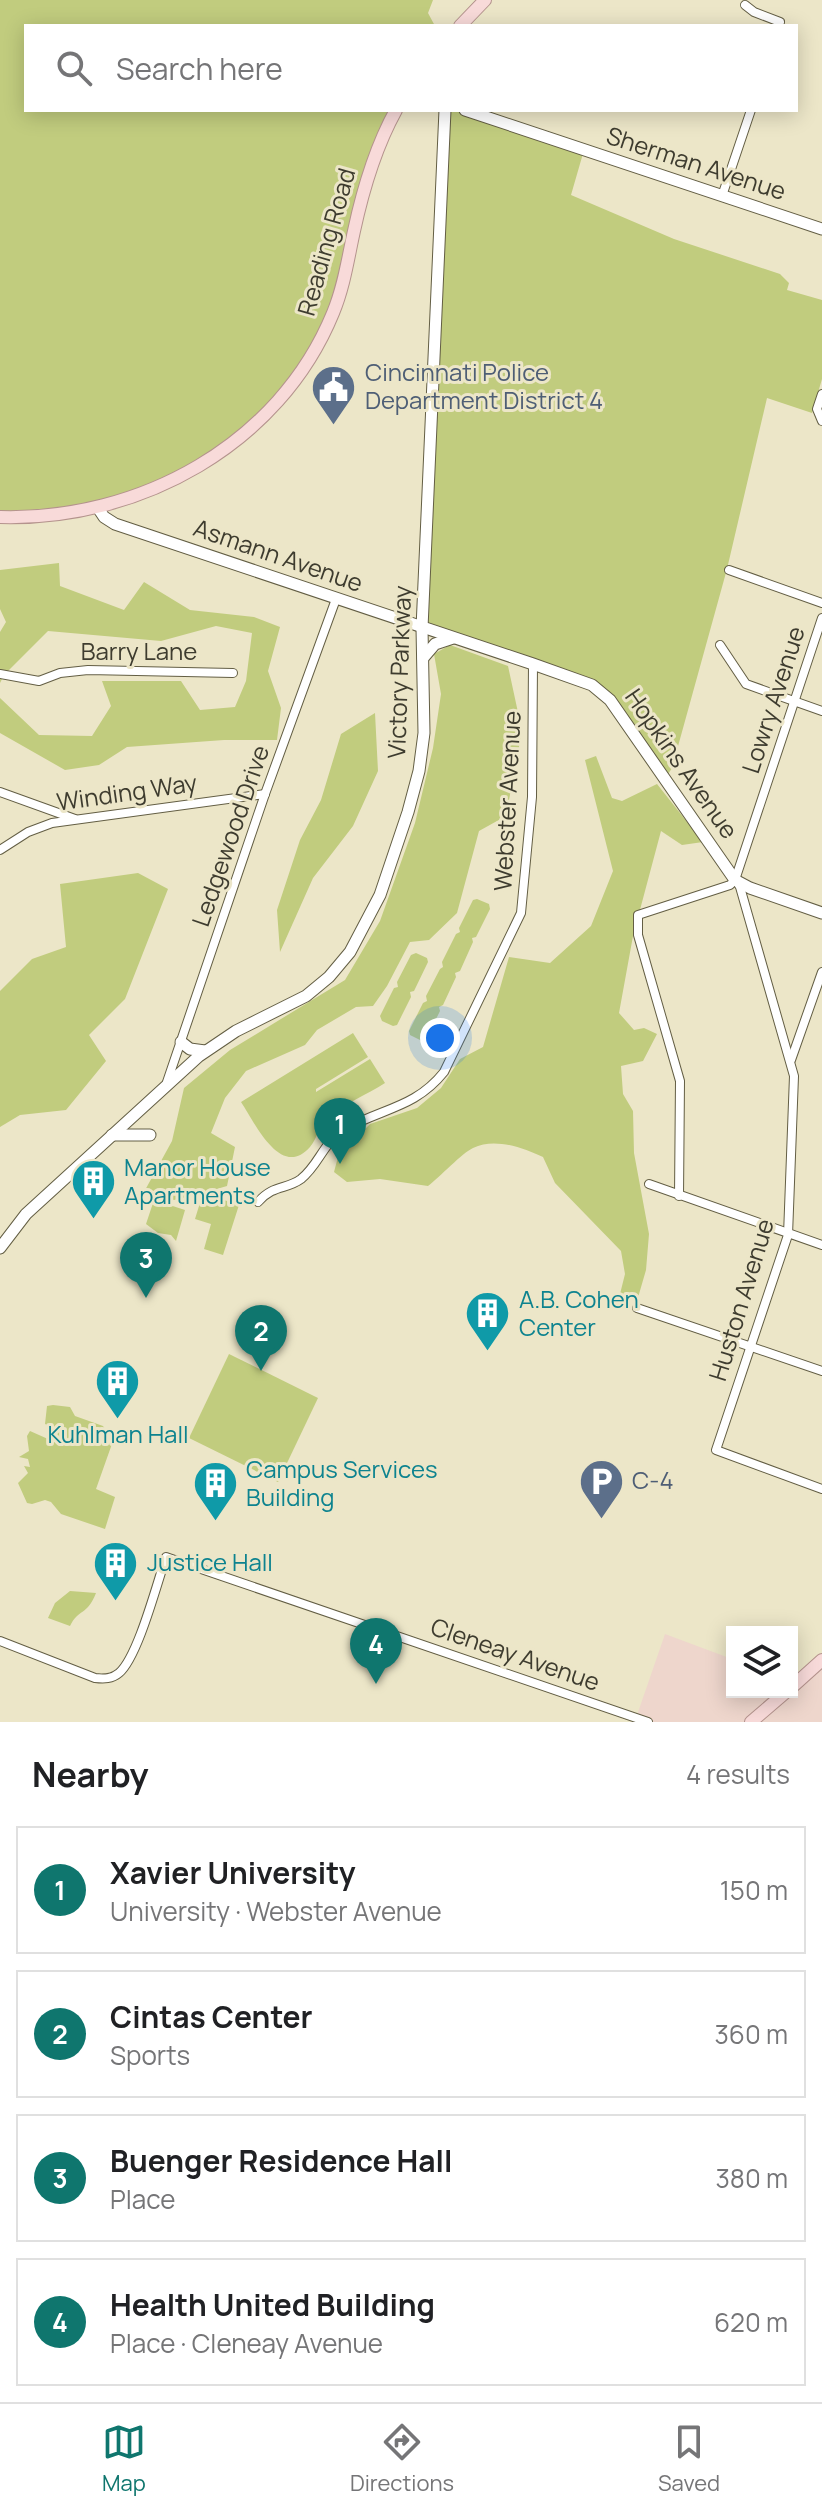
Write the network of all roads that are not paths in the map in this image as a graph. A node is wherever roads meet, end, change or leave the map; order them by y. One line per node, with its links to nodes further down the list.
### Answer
1 (485, 0): 3 (main road)
2 (745, 5): 4 (street)
3 (462, 24)
4 (779, 24)
5 (395, 112): 13 (main road, Reading Road)
6 (445, 112): 19 (street, Victory Parkway)
7 (471, 112): 9 (street, Sherman Avenue)
8 (750, 112): 9 (street)
9 (722, 196): 10 (street, Sherman Avenue)
10 (822, 229)
11 (822, 394): 12 (street)
12 (821, 419)
13 (98, 508): 14 (main road, Reading Road); 16 (street, Asmann Avenue)
14 (0, 517)
15 (729, 570): 17 (street)
16 (336, 599): 19 (street, Asmann Avenue); 30 (street, Ledgewood Drive)
17 (822, 603)
18 (822, 618): 27 (street, Lowry Avenue)
19 (422, 628): 20 (street, Asmann Avenue); 23 (street, Victory Parkway)
20 (453, 638): 22 (street, Asmann Avenue); 23 (street)
21 (720, 645): 27 (street)
22 (495, 652): 24 (street, Hopkins Avenue)
23 (423, 658): 37 (street, Victory Parkway)
24 (533, 664): 33 (street, Hopkins Avenue); 44 (street, Webster Avenue)
25 (233, 673): 26 (street, Barry Lane)
26 (0, 674)
27 (795, 701): 28 (street); 33 (street, Lowry Avenue)
28 (822, 711)
29 (0, 792): 31 (street)
30 (265, 794): 31 (street, Winding Way); 36 (street, Ledgewood Drive)
31 (78, 821): 32 (street, Winding Way)
32 (0, 850)
33 (735, 880): 34 (street); 38 (street, Huston Avenue); 43 (street)
34 (822, 913)
35 (822, 972): 38 (street)
36 (181, 1042): 37 (street); 39 (street, Ledgewood Drive)
37 (206, 1051): 39 (street, Victory Parkway)
38 (791, 1061): 45 (street, Huston Avenue)
39 (166, 1087): 40 (street, Victory Parkway)
40 (112, 1135): 41 (street); 47 (street, Victory Parkway)
41 (150, 1135)
42 (649, 1184): 43 (street)
43 (679, 1196): 45 (street)
44 (258, 1202)
45 (788, 1235): 46 (street); 49 (street, Huston Avenue)
46 (822, 1245)
47 (0, 1248)
48 (637, 1308): 49 (street)
49 (751, 1345): 50 (street); 51 (street, Huston Avenue)
50 (822, 1371)
51 (822, 1489)
52 (0, 1641): 56 (street, Cleneay Avenue)
53 (822, 1660): 54 (main road)
54 (798, 1682)
55 (779, 1698): 57 (main road)
56 (648, 1722)
57 (751, 1722)

